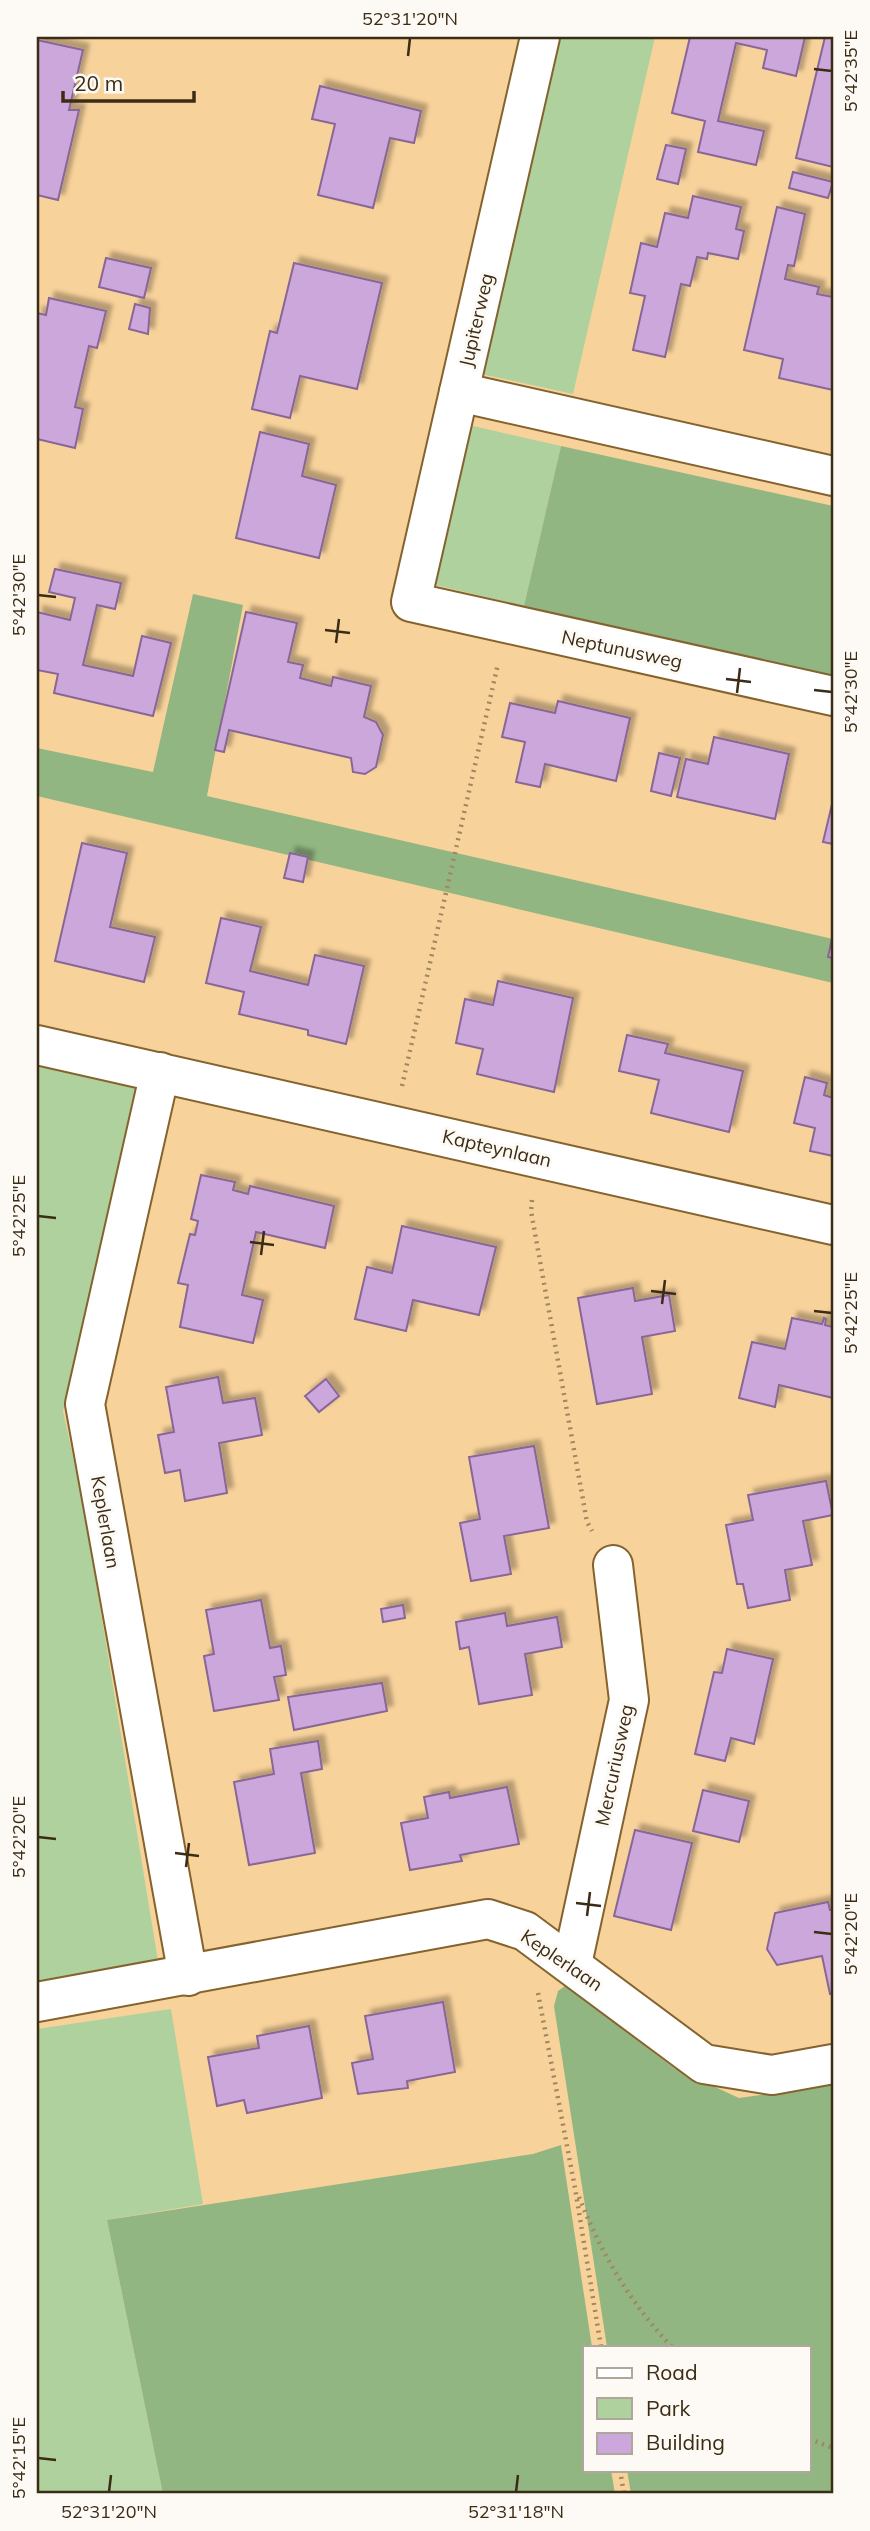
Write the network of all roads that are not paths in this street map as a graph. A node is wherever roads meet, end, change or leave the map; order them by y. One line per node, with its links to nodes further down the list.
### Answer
1 (540, 37): 2 (street, Jupiterweg)
2 (459, 392): 3 (street); 4 (street, Jupiterweg)
3 (833, 476)
4 (411, 603): 5 (street, Neptunusweg)
5 (833, 696)
6 (37, 1045): 7 (street, Kapteynlaan)
7 (160, 1072): 8 (street, Kapteynlaan); 11 (street, Keplerlaan)
8 (833, 1225)
9 (613, 1565): 10 (street, Mercuriusweg)
10 (572, 1964): 11 (street, Keplerlaan); 13 (street, Keplerlaan)
11 (188, 1976): 12 (street, Keplerlaan)
12 (37, 2002)
13 (833, 2064)

